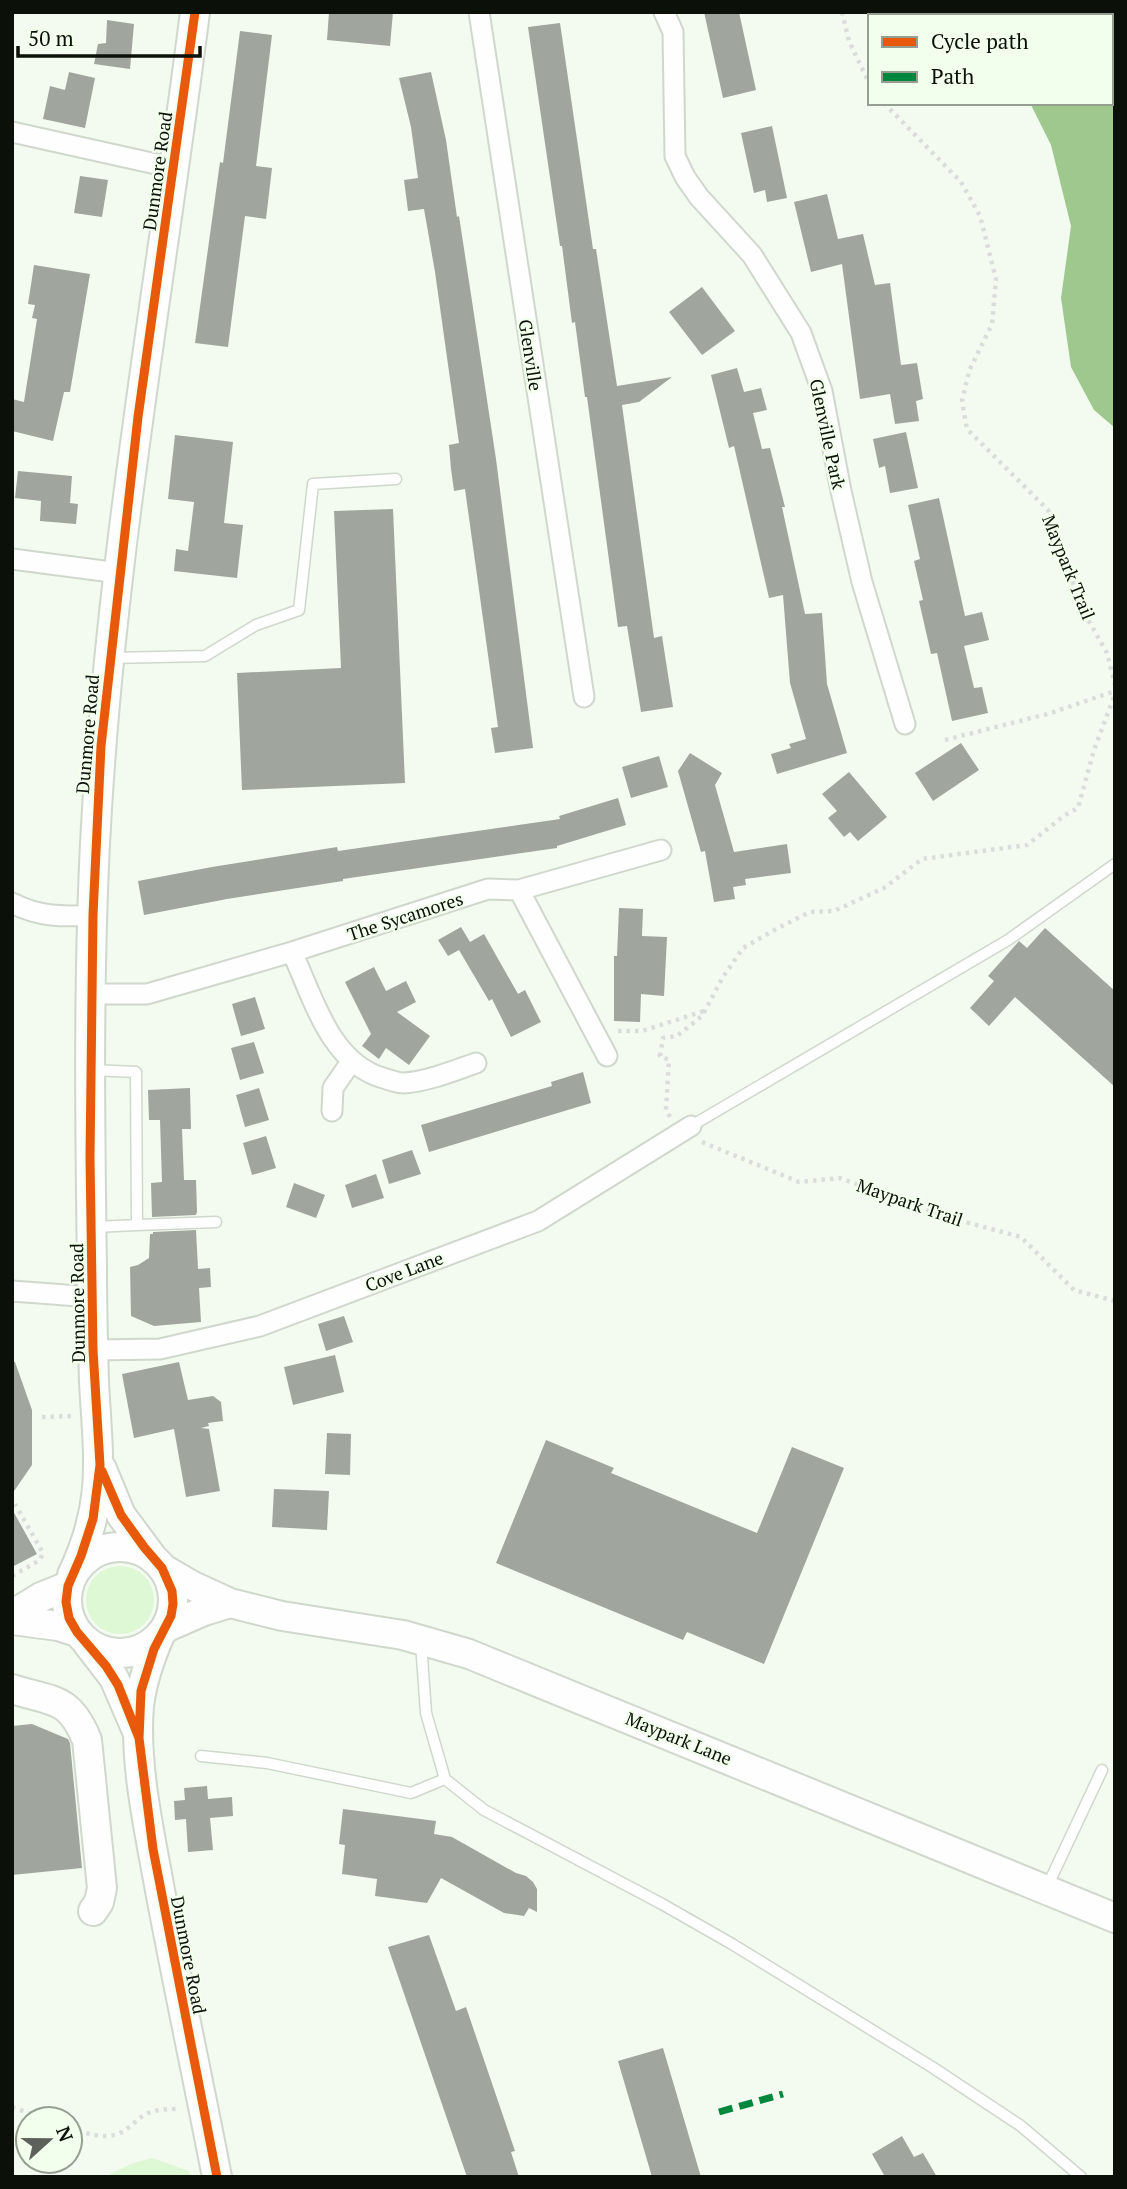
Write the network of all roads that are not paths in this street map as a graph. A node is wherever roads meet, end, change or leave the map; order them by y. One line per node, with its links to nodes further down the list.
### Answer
1 (195, 12): 5 (main road, Dunmore Road)
2 (479, 12): 10 (street, Glenville)
3 (664, 12): 11 (street, Glenville Park)
4 (12, 132): 5 (street)
5 (174, 168): 8 (main road, Dunmore Road)
6 (397, 479): 9 (lane)
7 (12, 559): 8 (street)
8 (119, 573): 9 (main road, Dunmore Road)
9 (110, 658): 16 (main road, Dunmore Road)
10 (584, 697)
11 (905, 724)
12 (661, 850): 14 (street, The Sycamores)
13 (1115, 864): 24 (lane)
14 (519, 890): 17 (street, The Sycamores); 19 (street)
15 (12, 903): 16 (street)
16 (93, 915): 18 (main road, Dunmore Road)
17 (292, 952): 18 (street, The Sycamores); 20 (street)
18 (92, 994): 22 (main road, Dunmore Road)
19 (607, 1056)
20 (351, 1062): 21 (street); 23 (street)
21 (476, 1063)
22 (92, 1070): 26 (lane); 27 (main road, Dunmore Road)
23 (332, 1111)
24 (685, 1130): 30 (street, Cove Lane)
25 (216, 1222): 26 (lane)
26 (137, 1225): 27 (lane)
27 (91, 1227): 29 (main road, Dunmore Road)
28 (12, 1291): 29 (street)
29 (92, 1297): 30 (main road, Dunmore Road)
30 (93, 1350): 31 (main road, Dunmore Road)
31 (100, 1465): 32 (main road, Dunmore Road); 33 (main road, Dunmore Road)
32 (158, 1564): 33 (main road); 34 (main road, Maypark Lane); 36 (main road)
33 (70, 1580): 35 (main road); 37 (main road)
34 (230, 1603): 36 (main road); 38 (main road, Maypark Lane)
35 (12, 1617): 37 (main road)
36 (163, 1631): 37 (main road); 40 (main road, Dunmore Road)
37 (81, 1637): 40 (main road, Dunmore Road)
38 (421, 1639): 43 (lane); 44 (main road, Maypark Lane)
39 (12, 1689): 45 (main road)
40 (139, 1738): 47 (main road, Dunmore Road)
41 (201, 1756): 43 (lane)
42 (1102, 1770): 44 (lane)
43 (445, 1779): 48 (lane)
44 (1045, 1890): 46 (main road, Maypark Lane)
45 (93, 1911)
46 (1115, 1918)
47 (217, 2177)
48 (1081, 2177)

